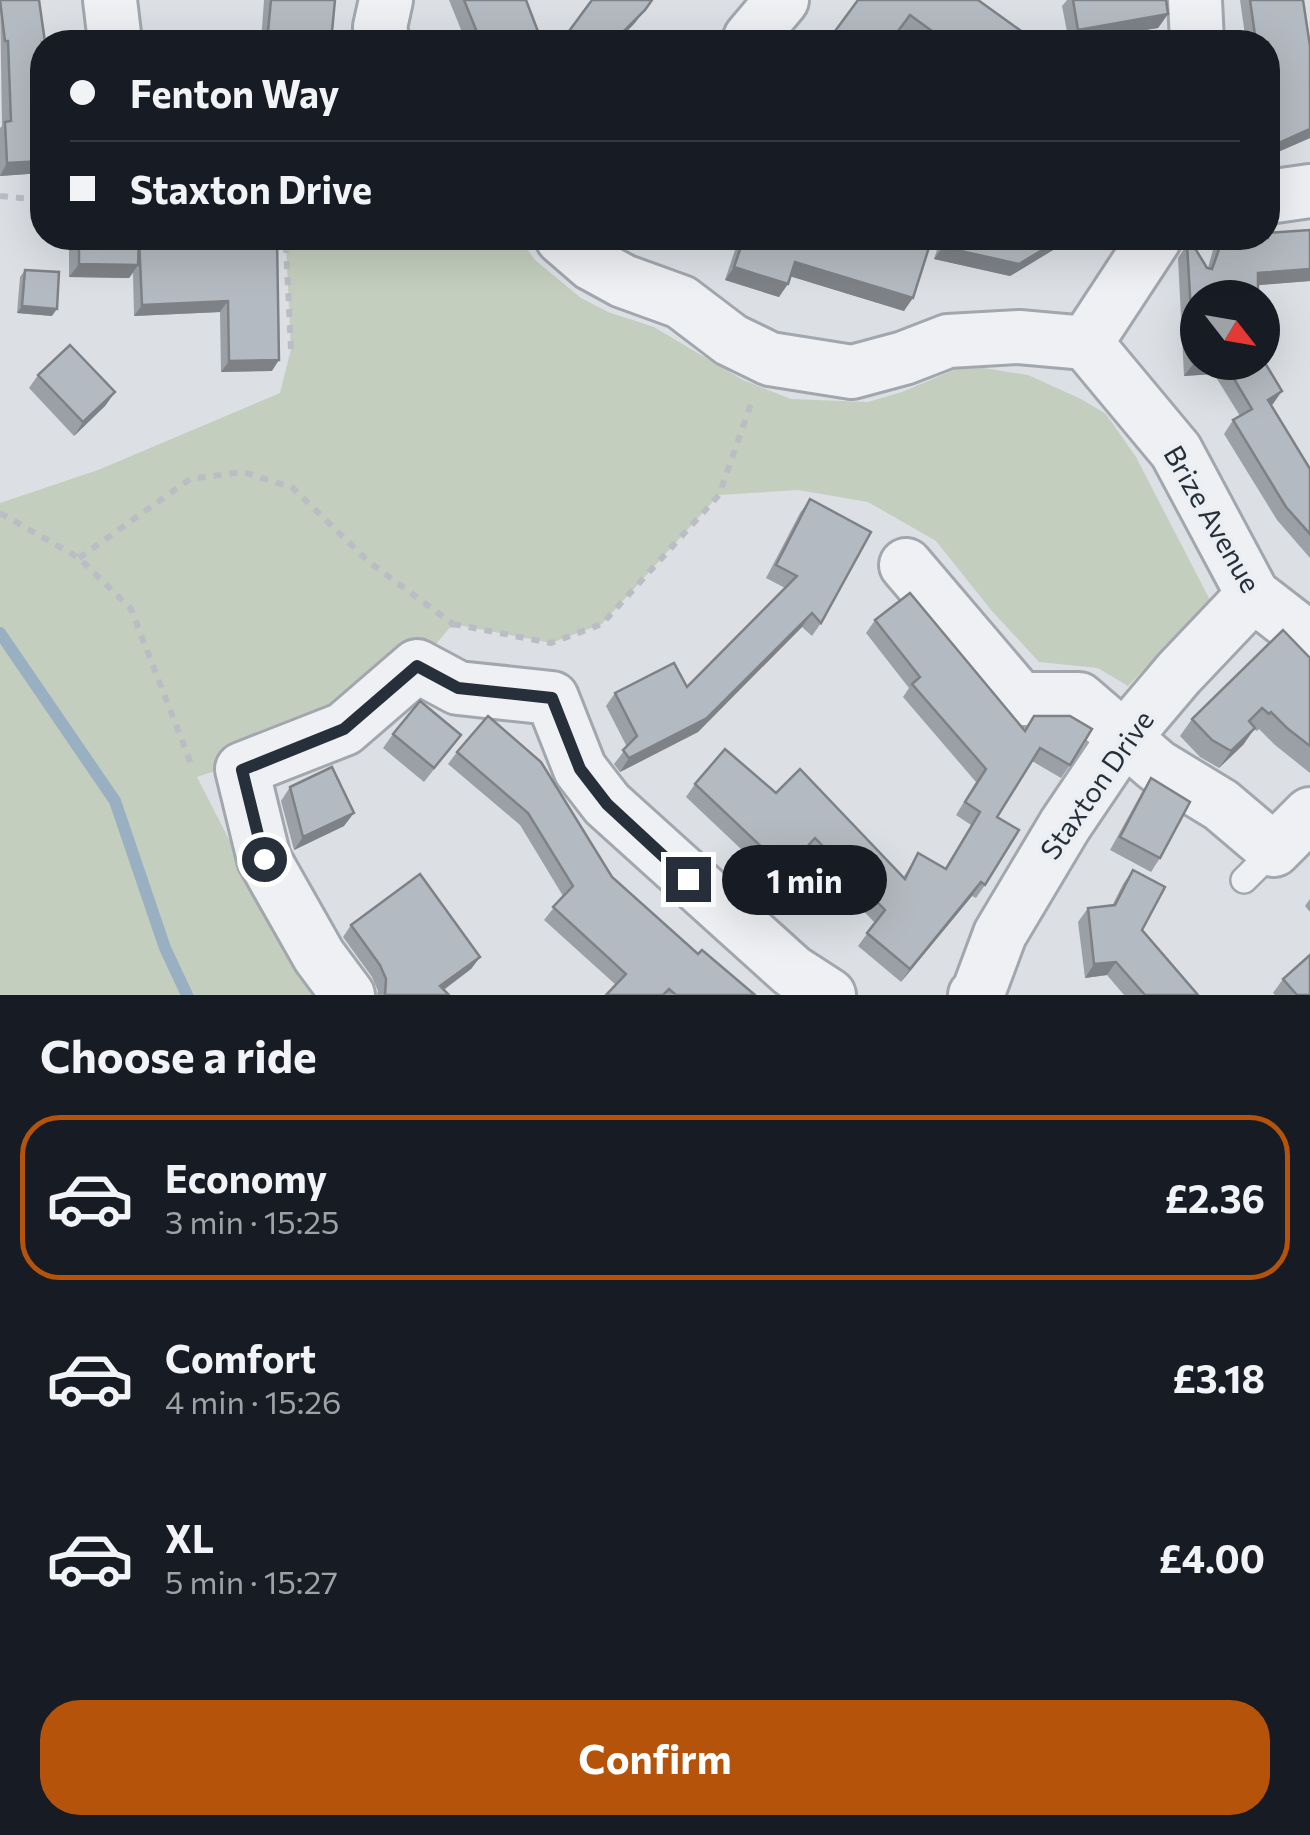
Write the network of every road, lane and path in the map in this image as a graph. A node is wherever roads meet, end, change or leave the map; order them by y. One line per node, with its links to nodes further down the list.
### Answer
1 (110, 0): 4 (street)
2 (386, 0): 5 (street)
3 (1195, 0): 6 (street)
4 (114, 30)
5 (381, 30)
6 (1196, 30)
7 (1310, 192): 8 (street)
8 (1280, 195)
9 (0, 196): 10 (path)
10 (30, 199)
11 (286, 250): 15 (path)
12 (576, 250): 16 (street)
13 (1148, 250): 14 (street)
14 (1086, 343): 16 (street); 20 (street, Brize Avenue)
15 (291, 349)
16 (770, 359): 21 (path)
17 (0, 513): 18 (path)
18 (78, 558): 21 (path); 25 (path)
19 (906, 565): 24 (street)
20 (1252, 595): 22 (street, Brize Avenue); 24 (street, Staxton Drive)
21 (453, 624): 23 (path)
22 (1310, 639)
23 (458, 688): 28 (street); 29 (street)
24 (1123, 739): 26 (street); 27 (street, Staxton Drive)
25 (196, 777)
26 (1276, 848)
27 (978, 994)
28 (348, 995)
29 (829, 995)

